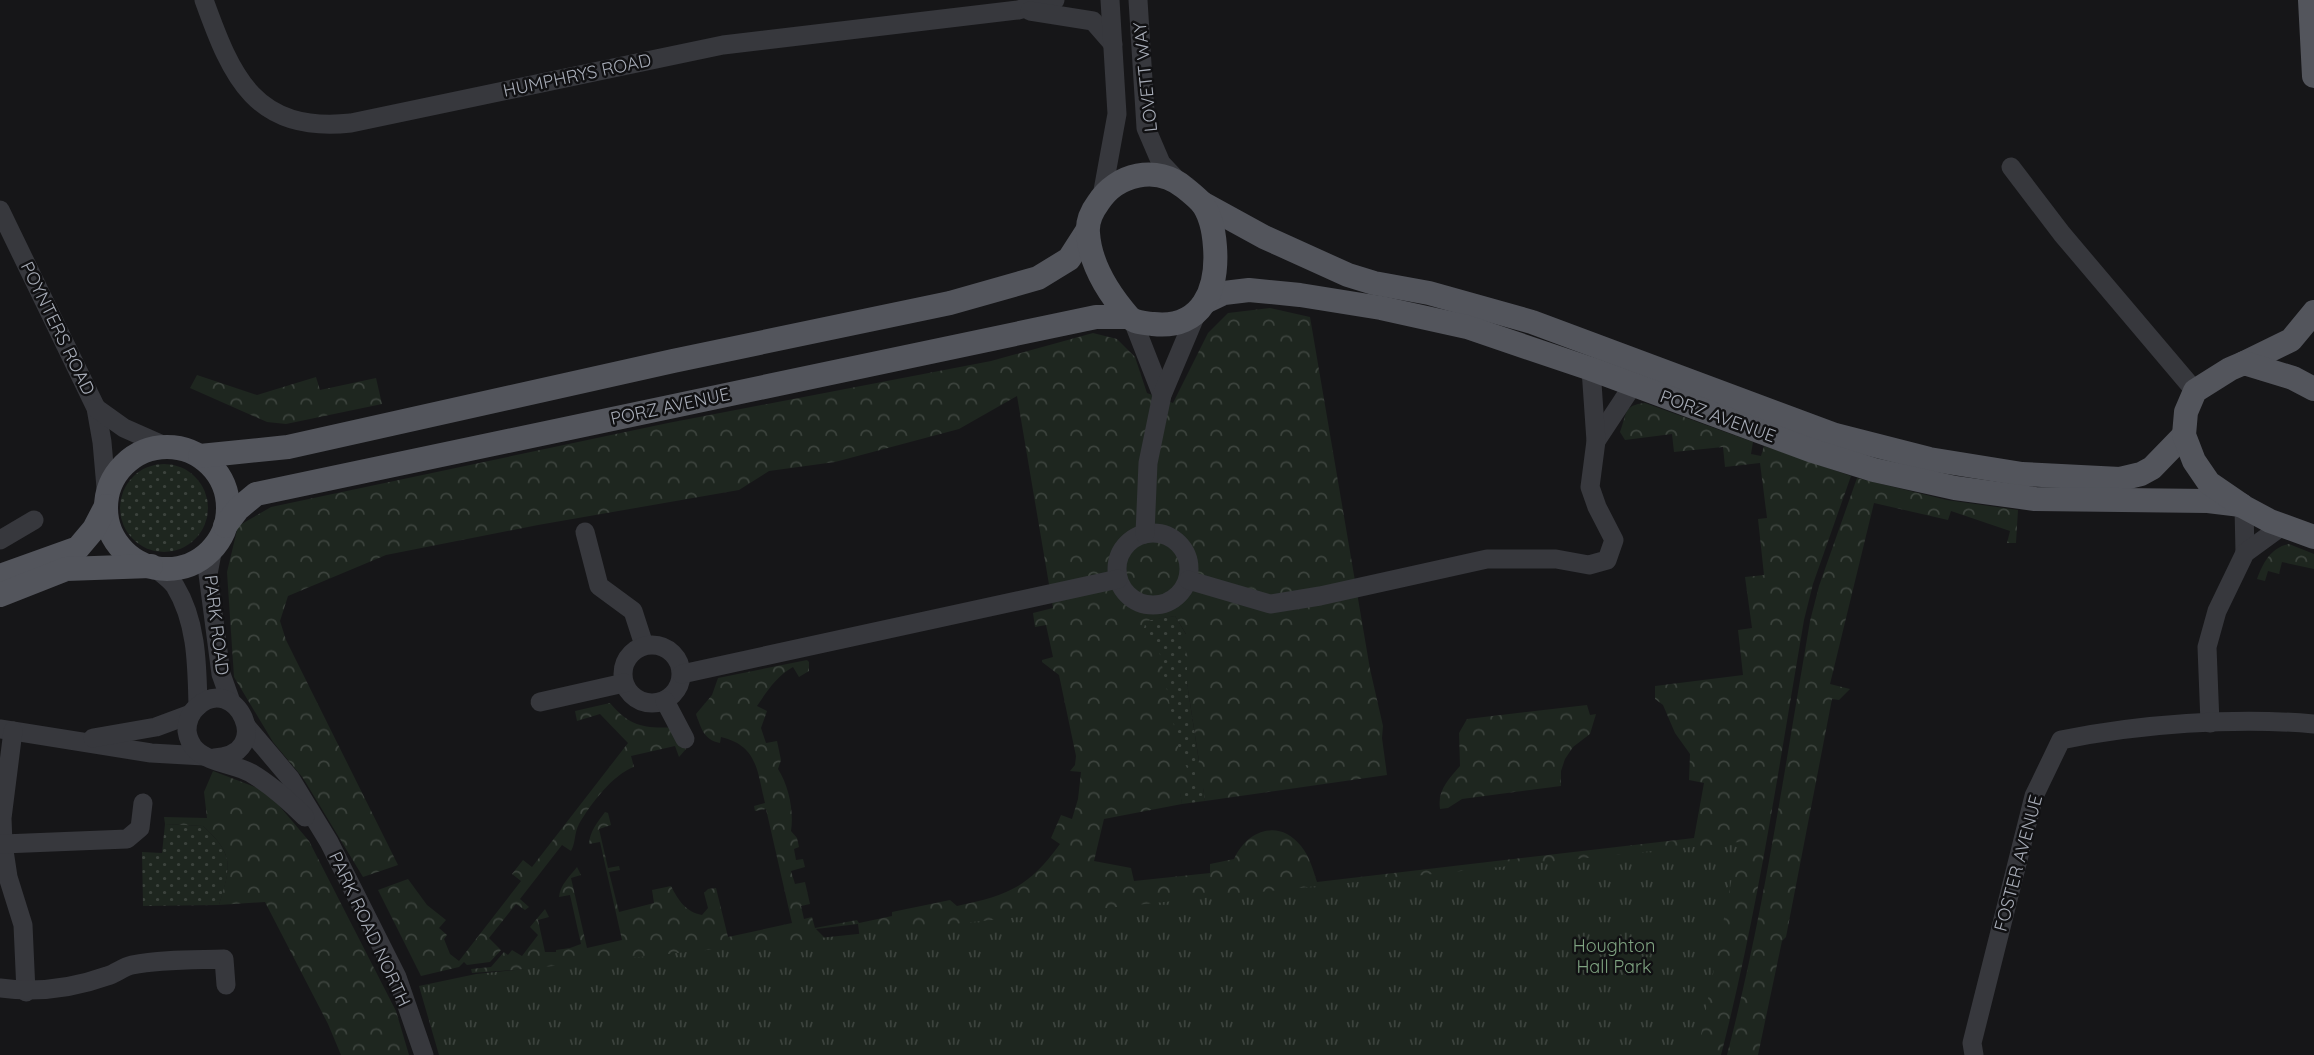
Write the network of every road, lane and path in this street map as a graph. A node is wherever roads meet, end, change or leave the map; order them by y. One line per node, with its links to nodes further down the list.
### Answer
1 (204, 0): 6 (street, HUMPHRYS ROAD)
2 (1055, 0): 6 (street, HUMPHRYS ROAD)
3 (1110, 0): 7 (street, LOVETT WAY)
4 (1138, 0): 10 (street, LOVETT WAY)
5 (2310, 0): 8 (main road)
6 (1018, 10): 7 (street, HUMPHRYS ROAD)
7 (1113, 44): 11 (street, LOVETT WAY)
8 (2314, 76)
9 (2011, 167): 22 (street)
10 (1182, 185): 11 (main road); 12 (main road)
11 (1102, 196): 14 (main road)
12 (1202, 203): 15 (main road); 25 (main road, PORZ AVENUE)
13 (0, 210): 24 (street, POYNTERS ROAD)
14 (1087, 231): 17 (main road); 28 (main road)
15 (1201, 307): 17 (main road); 19 (main road, PORZ AVENUE); 23 (street)
16 (2314, 312): 18 (main road)
17 (1131, 319): 23 (street); 32 (main road, PORZ AVENUE)
18 (2244, 363): 21 (main road); 22 (main road)
19 (1591, 369): 20 (main road, PORZ AVENUE); 26 (street)
20 (1633, 384): 26 (street); 30 (main road, PORZ AVENUE)
21 (2314, 389)
22 (2195, 391): 25 (main road)
23 (1162, 395): 35 (street)
24 (96, 408): 27 (street, POYNTERS ROAD); 29 (street, POYNTERS ROAD)
25 (2184, 435): 30 (main road)
26 (1596, 441): 43 (street)
27 (167, 447): 28 (main road); 29 (main road)
28 (200, 457): 32 (main road)
29 (106, 502): 40 (main road); 41 (main road)
30 (2243, 506): 33 (main road); 39 (street)
31 (34, 520): 37 (street)
32 (225, 526): 38 (main road)
33 (2282, 526): 36 (main road); 39 (street)
34 (585, 533): 45 (street)
35 (1145, 534): 42 (street); 43 (street)
36 (2314, 537)
37 (0, 540)
38 (213, 548): 40 (main road); 49 (street, PARK ROAD)
39 (2245, 553): 52 (street)
40 (153, 567): 44 (main road); 51 (street, PARK ROAD)
41 (0, 576)
42 (1118, 579): 43 (street); 46 (street)
43 (1188, 580)
44 (0, 595)
45 (644, 645): 46 (street); 47 (street)
46 (682, 674): 48 (street)
47 (624, 683): 48 (street); 50 (street)
48 (664, 701): 56 (street)
49 (231, 702): 51 (street); 54 (street)
50 (540, 702)
51 (194, 710): 57 (street); 58 (street)
52 (2210, 723): 53 (street, FOSTER AVENUE); 67 (street, FOSTER AVENUE)
53 (2314, 724)
54 (247, 727): 58 (street); 61 (street)
55 (7, 730): 57 (street); 60 (street)
56 (685, 739)
57 (78, 741): 58 (street)
58 (209, 757): 61 (street)
59 (143, 803): 62 (street)
60 (1, 818): 62 (street)
61 (330, 842): 66 (street, PARK ROAD NORTH)
62 (3, 845): 65 (street)
63 (226, 985): 65 (street)
64 (0, 988): 65 (street)
65 (26, 992)
66 (425, 1055)
67 (1974, 1055)

